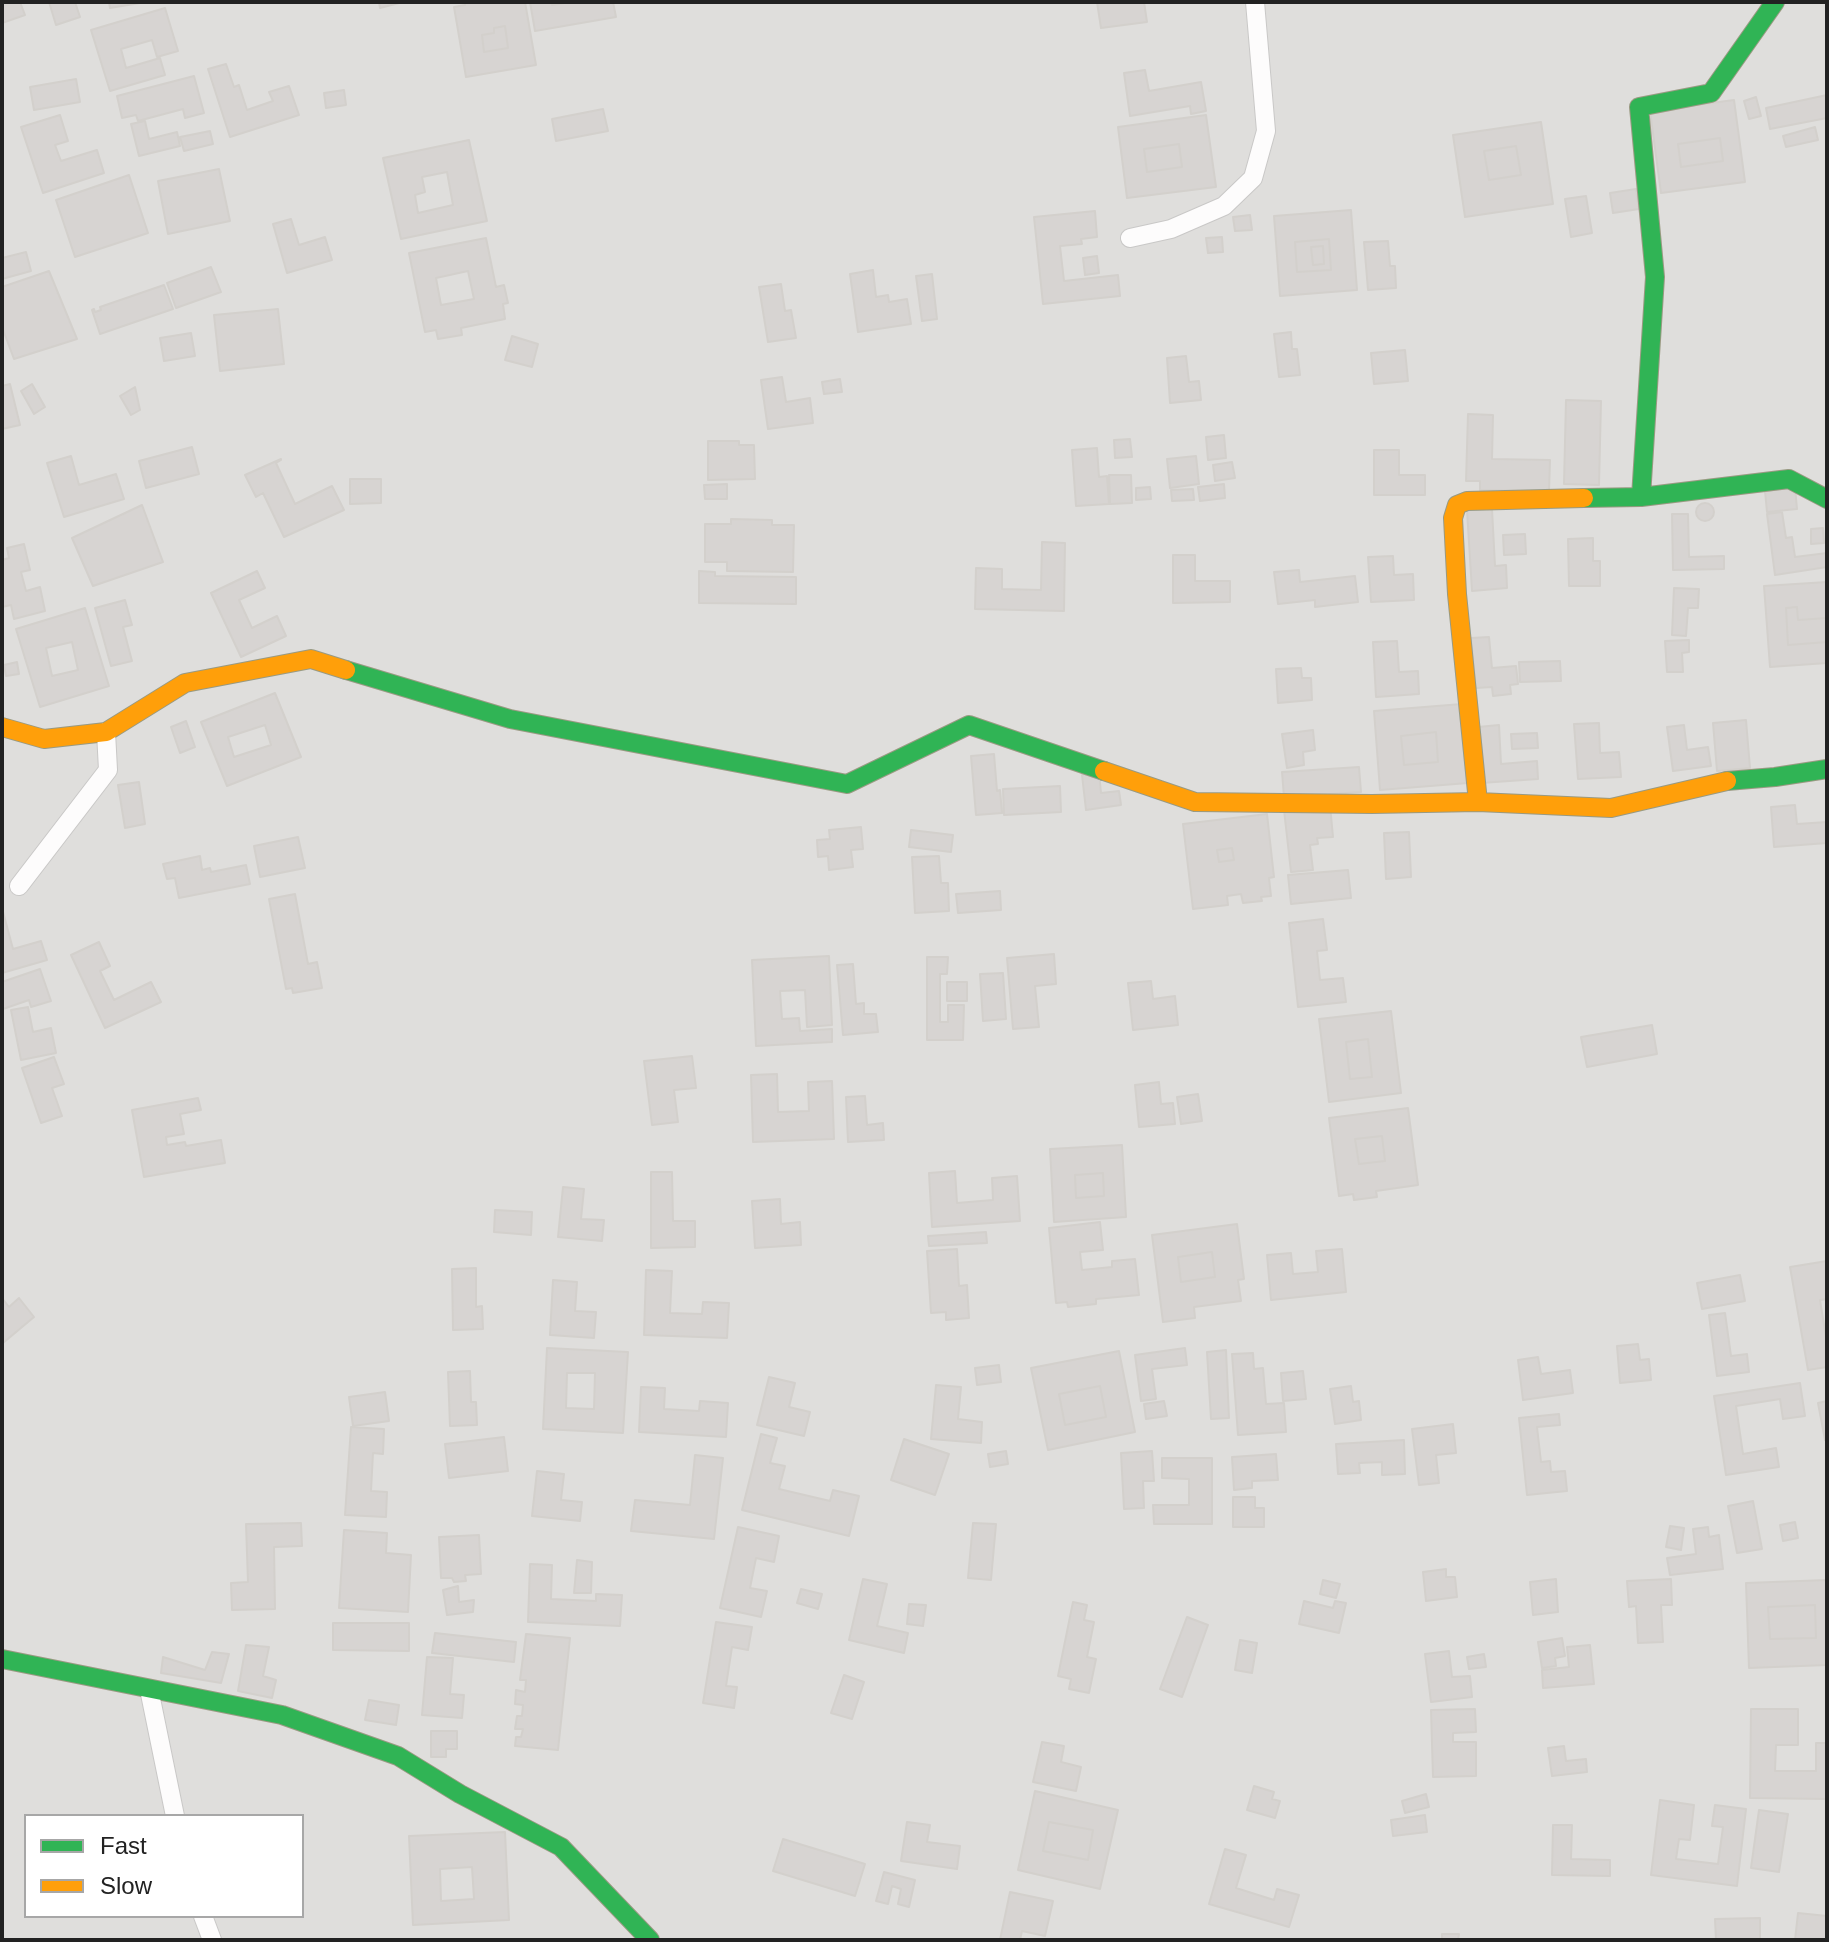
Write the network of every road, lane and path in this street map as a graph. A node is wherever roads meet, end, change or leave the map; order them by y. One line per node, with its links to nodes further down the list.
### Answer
1 (1255, 2): 3 (street)
2 (1775, 2): 4 (street)
3 (1130, 238)
4 (1641, 497): 5 (street); 9 (street)
5 (1827, 499)
6 (2, 727): 7 (street)
7 (106, 732): 9 (street); 10 (street)
8 (1827, 769): 9 (street)
9 (1478, 802)
10 (19, 886)
11 (2, 1659): 12 (street)
12 (149, 1689): 13 (street); 16 (street)
13 (175, 1814)
14 (204, 1918): 15 (street)
15 (212, 1940)
16 (650, 1940)

